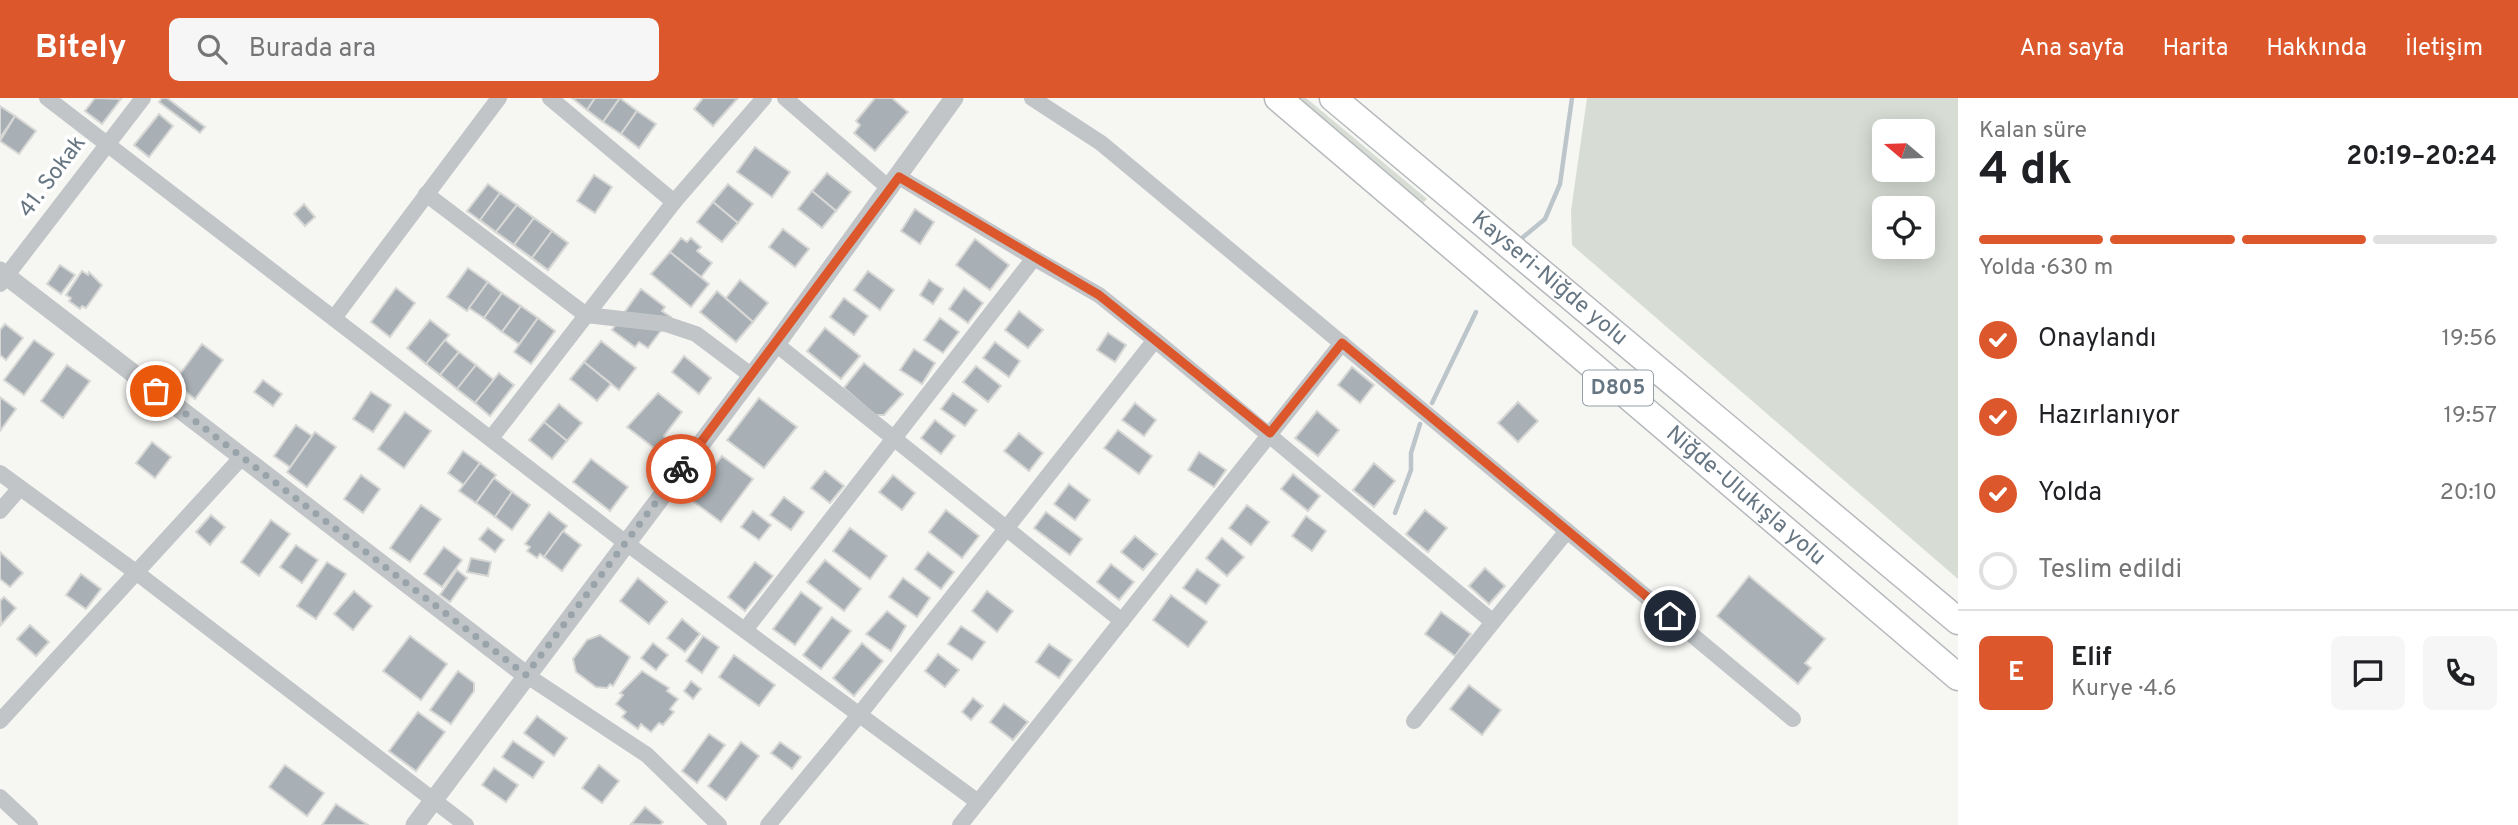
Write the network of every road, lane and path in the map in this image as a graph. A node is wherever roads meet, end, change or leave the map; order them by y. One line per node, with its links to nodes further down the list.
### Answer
1 (47, 98): 11 (street)
2 (143, 98): 11 (street, 41. Sokak)
3 (499, 98): 13 (street)
4 (550, 98): 14 (street)
5 (764, 98): 14 (street)
6 (785, 98): 12 (street)
7 (951, 98): 12 (street)
8 (1032, 98): 20 (street)
9 (1278, 98): 39 (highway, Niğde-Ulukışla yolu / D805)
10 (1333, 98): 35 (highway, Kayseri-Niğde yolu / D805)
11 (107, 145): 16 (street, 41. Sokak); 18 (street)
12 (894, 183): 15 (street); 21 (street)
13 (426, 194): 17 (street); 18 (street)
14 (674, 202): 17 (street)
15 (1034, 258): 19 (street); 25 (street)
16 (2, 277): 26 (street)
17 (586, 315): 22 (street); 24 (street)
18 (334, 318): 24 (street)
19 (1155, 340): 23 (street); 30 (street)
20 (1342, 343): 23 (street); 31 (street)
21 (776, 344): 22 (street); 25 (street)
22 (752, 376): 32 (street)
23 (1270, 433): 34 (street); 36 (street)
24 (492, 437): 32 (street)
25 (894, 438): 30 (street); 37 (street)
26 (242, 457): 33 (street); 38 (street)
27 (0, 473): 28 (street)
28 (20, 488): 29 (street); 33 (street)
29 (0, 511)
30 (1005, 528): 34 (street); 40 (street)
31 (1567, 531): 36 (street); 41 (street)
32 (626, 543): 37 (street); 38 (street)
33 (137, 573): 42 (street); 45 (street)
34 (1122, 621): 46 (street)
35 (1958, 621)
36 (1493, 622): 43 (street)
37 (745, 630): 40 (street)
38 (526, 675): 45 (street); 50 (street)
39 (1958, 677)
40 (859, 715): 46 (street); 51 (street)
41 (1793, 719)
42 (0, 721)
43 (1414, 721)
44 (0, 797): 47 (street)
45 (435, 798): 48 (street); 49 (street)
46 (978, 803): 52 (street)
47 (30, 825)
48 (415, 825)
49 (466, 825)
50 (719, 825)
51 (768, 825)
52 (960, 825)

